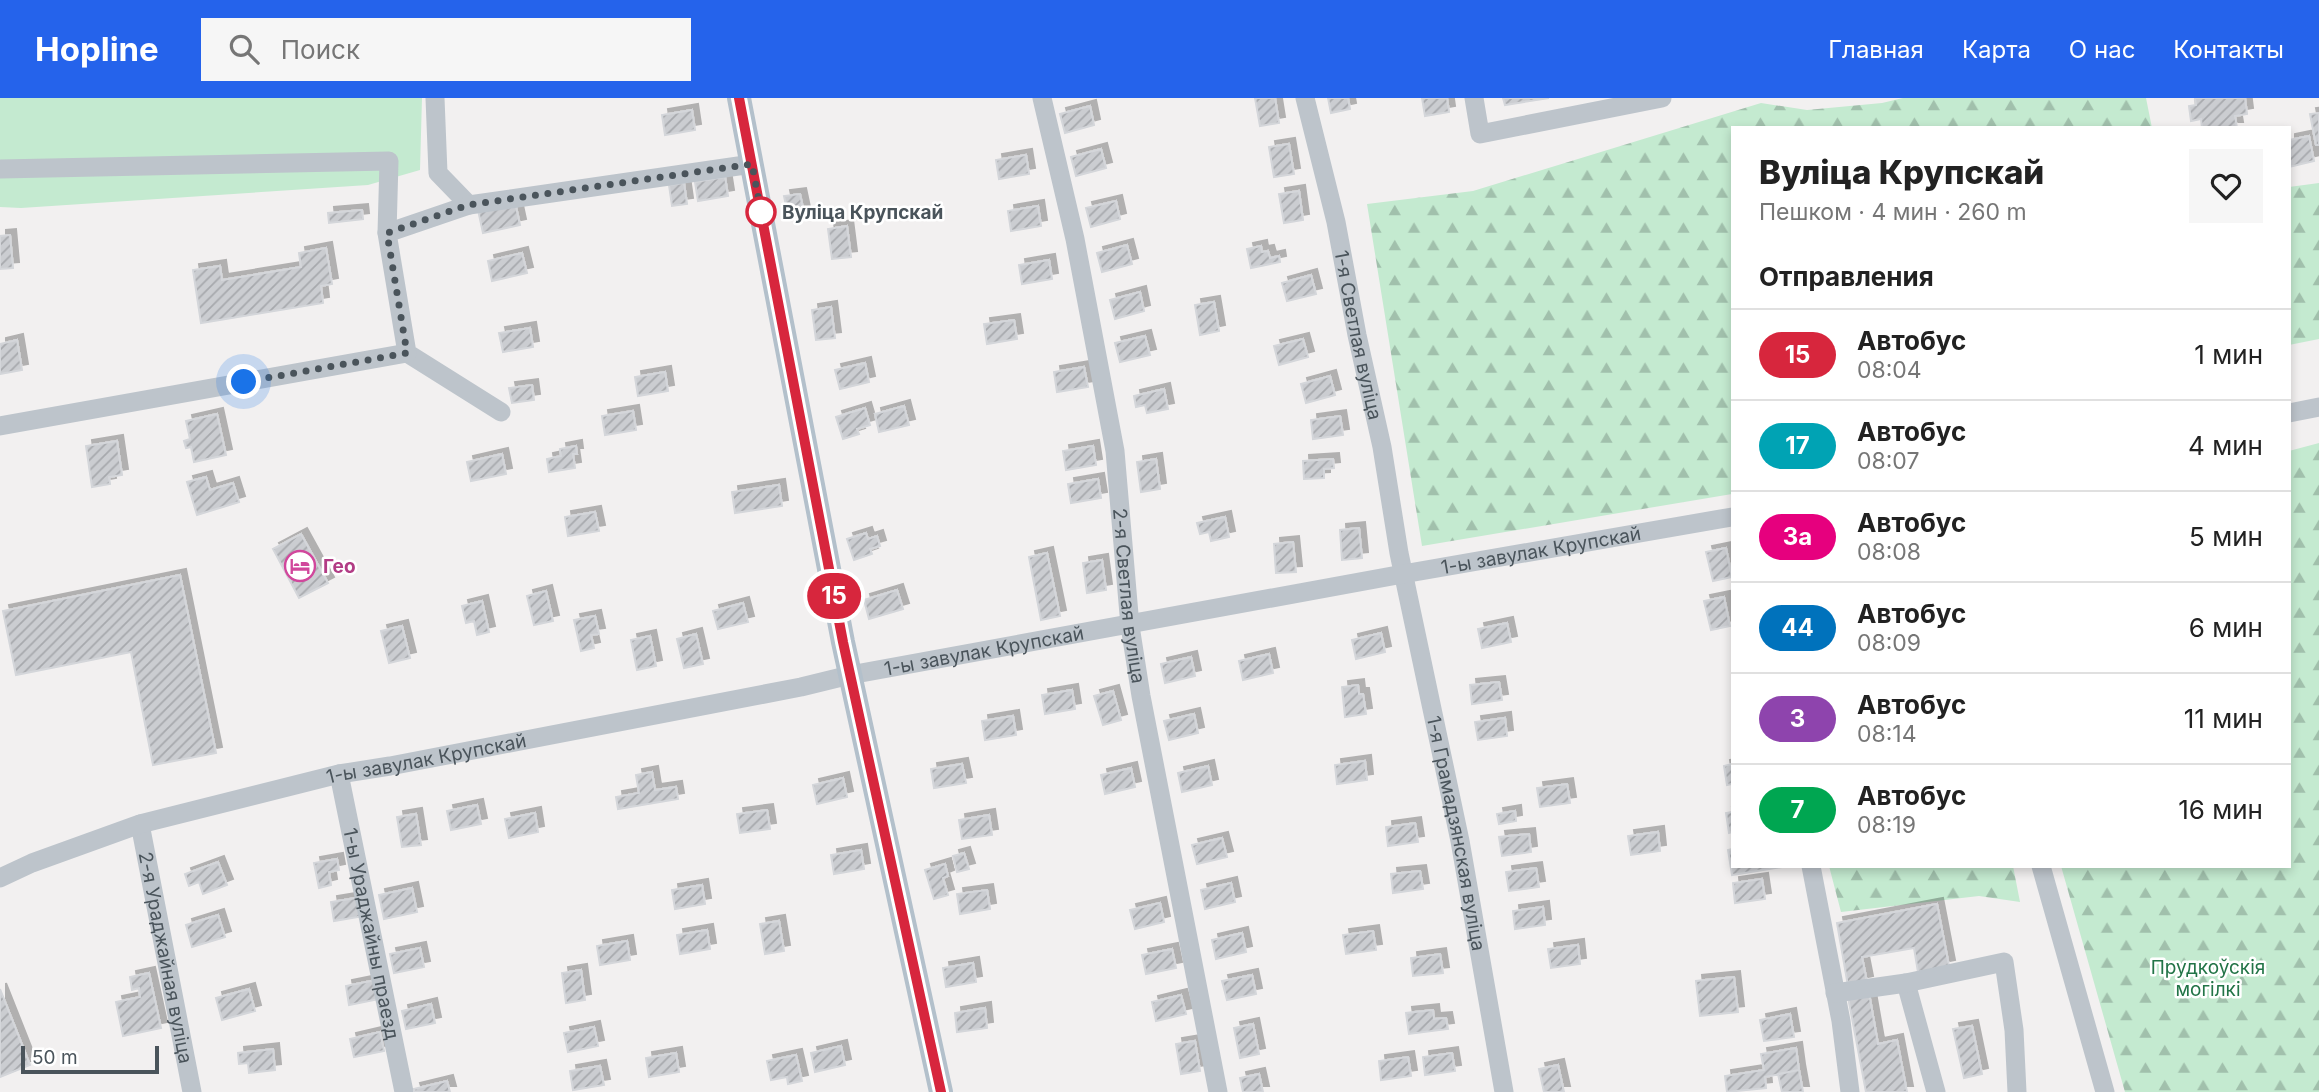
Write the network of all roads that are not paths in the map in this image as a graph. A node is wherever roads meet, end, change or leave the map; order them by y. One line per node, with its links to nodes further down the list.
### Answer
1 (435, 98): 9 (street)
2 (739, 98): 7 (main road)
3 (1042, 98): 18 (street, 2-я Светлая вуліца)
4 (1305, 98): 17 (street, 1-я Светлая вуліца)
5 (1474, 98): 6 (street)
6 (1650, 99)
7 (752, 164): 9 (street); 19 (main road)
8 (0, 169): 10 (street)
9 (468, 205): 10 (street)
10 (387, 233): 11 (street)
11 (407, 353): 13 (street); 15 (street)
12 (2319, 407): 14 (street)
13 (501, 412)
14 (2291, 413)
15 (0, 426)
16 (1731, 517): 17 (street, 1-ы завулак Крупскай)
17 (1403, 574): 18 (street, 1-ы завулак Крупскай); 31 (street, 1-я Грамадзянская вуліца)
18 (1129, 625): 19 (street, 1-ы завулак Крупскай); 30 (street, 2-я Светлая вуліца)
19 (850, 675): 20 (street, 1-ы завулак Крупскай); 29 (main road)
20 (339, 774): 21 (street, 1-ы завулак Крупскай); 28 (street, 1-ы Ураджайны праезд)
21 (140, 824): 24 (street, 1-ы завулак Крупскай); 27 (street, 2-я Ураджайная вуліца)
22 (1811, 868): 26 (street)
23 (2042, 868): 35 (street)
24 (0, 878)
25 (1906, 983): 26 (street); 33 (street); 34 (street)
26 (1835, 993): 32 (street)
27 (192, 1092)
28 (404, 1092)
29 (941, 1092)
30 (1218, 1092)
31 (1504, 1092)
32 (1850, 1092)
33 (1936, 1092)
34 (2017, 1092)
35 (2105, 1092)

